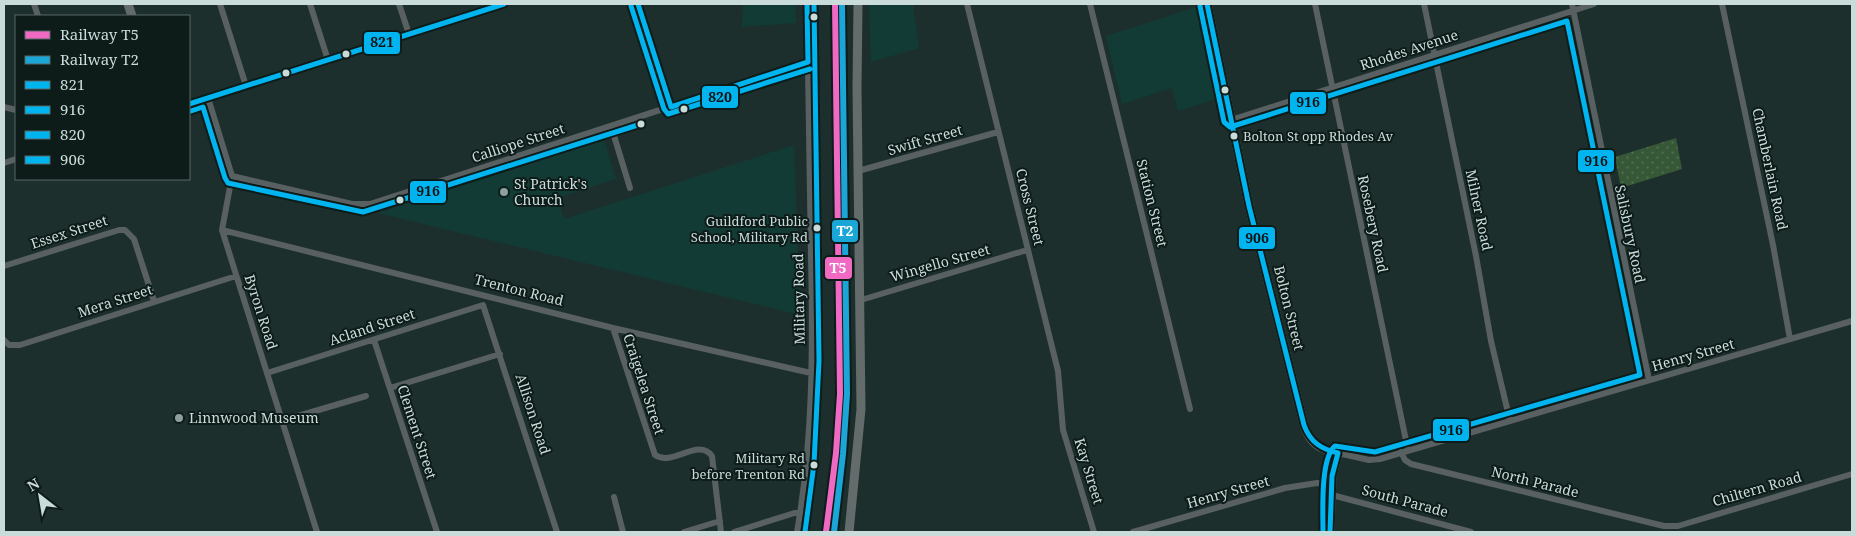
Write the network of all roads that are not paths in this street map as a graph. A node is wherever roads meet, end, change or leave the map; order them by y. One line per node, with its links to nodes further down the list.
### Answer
1 (220, 4): 21 (street)
2 (310, 4): 19 (street)
3 (399, 4): 17 (street)
4 (504, 4): 15 (street)
5 (638, 4): 25 (street)
6 (807, 4): 20 (street, Military Road)
7 (858, 4): 29 (street)
8 (967, 4): 28 (street, Cross Street)
9 (1090, 4): 51 (street, Station Street)
10 (1207, 4): 26 (street, Bolton Street)
11 (1315, 4): 22 (street, Rosebery Road)
12 (1424, 4): 18 (street, Milner Road)
13 (1594, 4): 16 (street, Rhodes Avenue)
14 (1722, 4): 42 (street, Chamberlain Road)
15 (488, 6): 17 (street)
16 (1573, 7): 18 (street, Rhodes Avenue); 48 (street, Salisbury Road)
17 (409, 34): 19 (street)
18 (1434, 54): 22 (street, Rhodes Avenue); 54 (street, Milner Road)
19 (328, 60): 21 (street)
20 (808, 62): 25 (street, Calliope Street); 47 (street, Military Road)
21 (246, 86): 23 (street)
22 (1333, 87): 26 (street, Rhodes Avenue); 55 (street, Rosebery Road)
23 (208, 98): 24 (street); 30 (street)
24 (190, 104)
25 (671, 107): 27 (street, Calliope Street)
26 (1231, 120): 56 (street, Bolton Street)
27 (611, 126): 30 (street, Calliope Street); 31 (street)
28 (998, 132): 29 (street, Swift Street); 33 (street, Cross Street)
29 (858, 171): 37 (street)
30 (232, 176): 32 (street, Byron Road)
31 (630, 188)
32 (222, 230): 35 (street, Byron Road); 36 (street, Trenton Road)
33 (1027, 250): 37 (street, Wingello Street); 52 (street, Cross Street)
34 (4, 266): 38 (street, Essex Street)
35 (236, 276): 38 (street, Mera Street); 46 (street, Byron Road)
36 (487, 295): 39 (street); 41 (street, Trenton Road)
37 (861, 300): 72 (street)
38 (154, 301): 43 (street, Mera Street)
39 (483, 305): 44 (street, Acland Street); 45 (street, Allison Road)
40 (1852, 321): 42 (street, Henry Street)
41 (614, 328): 47 (street, Trenton Road); 62 (street, Craigelea Street)
42 (1790, 339): 48 (street, Henry Street)
43 (4, 340)
44 (374, 340): 46 (street, Acland Street); 49 (street, Clement Street)
45 (500, 354): 49 (street); 66 (street, Allison Road)
46 (267, 373): 53 (street, Byron Road)
47 (812, 373): 61 (street, Military Road)
48 (1648, 380): 54 (street, Henry Street)
49 (390, 388): 65 (street, Clement Street)
50 (366, 396): 53 (street)
51 (1190, 409)
52 (1062, 417): 73 (street, Kay Street)
53 (281, 421): 64 (street, Byron Road)
54 (1510, 421): 55 (street, Henry Street)
55 (1404, 451): 56 (street, Henry Street); 63 (street, North Parade)
56 (1338, 453): 58 (street)
57 (1852, 474): 63 (street, Chiltern Road)
58 (1332, 480): 59 (street); 74 (street, Henry Street)
59 (1332, 495): 75 (street); 76 (street, South Parade)
60 (614, 497): 67 (street)
61 (801, 511): 70 (street); 71 (street, Military Road)
62 (720, 521): 68 (street); 69 (street)
63 (1668, 526)
64 (317, 532)
65 (437, 532)
66 (557, 532)
67 (623, 532)
68 (684, 532)
69 (721, 532)
70 (734, 532)
71 (797, 532)
72 (849, 532)
73 (1094, 532)
74 (1134, 532)
75 (1330, 532)
76 (1471, 532)

